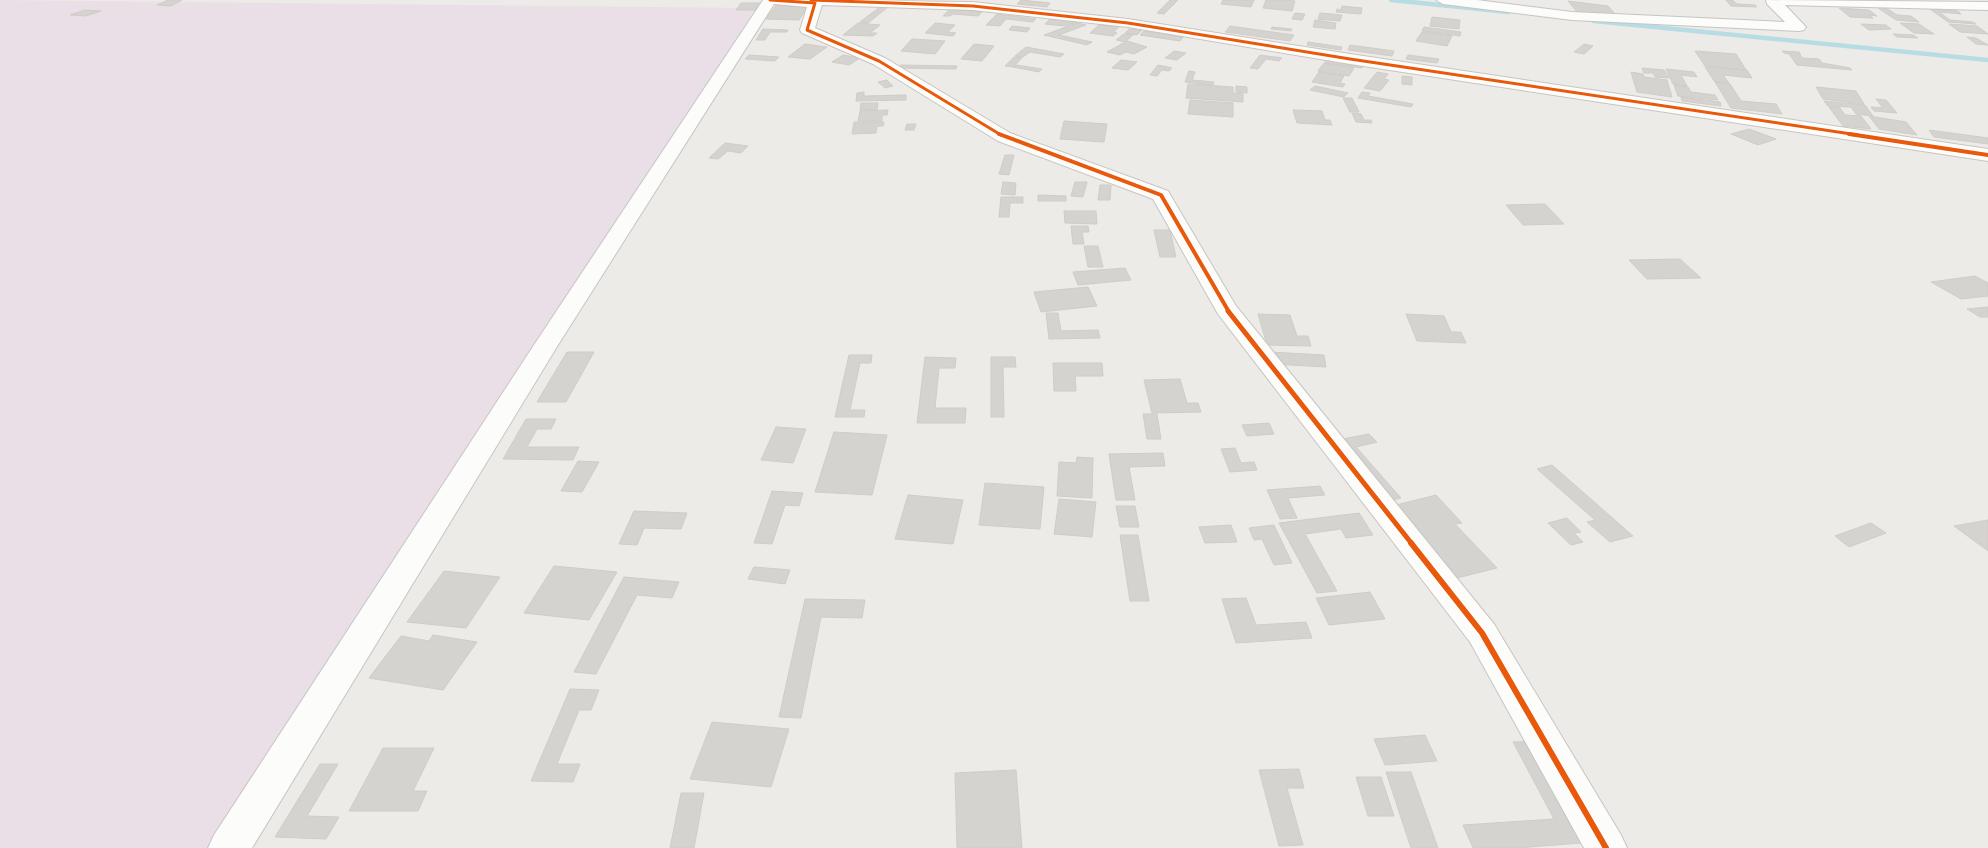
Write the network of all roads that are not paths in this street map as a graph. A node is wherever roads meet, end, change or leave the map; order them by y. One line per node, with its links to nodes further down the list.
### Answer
1 (770, 0): 7 (street); 8 (street)
2 (811, 0): 4 (street)
3 (1443, 0): 5 (street)
4 (936, 2): 6 (street)
5 (1988, 6)
6 (1988, 155)
7 (228, 848)
8 (1606, 848)

